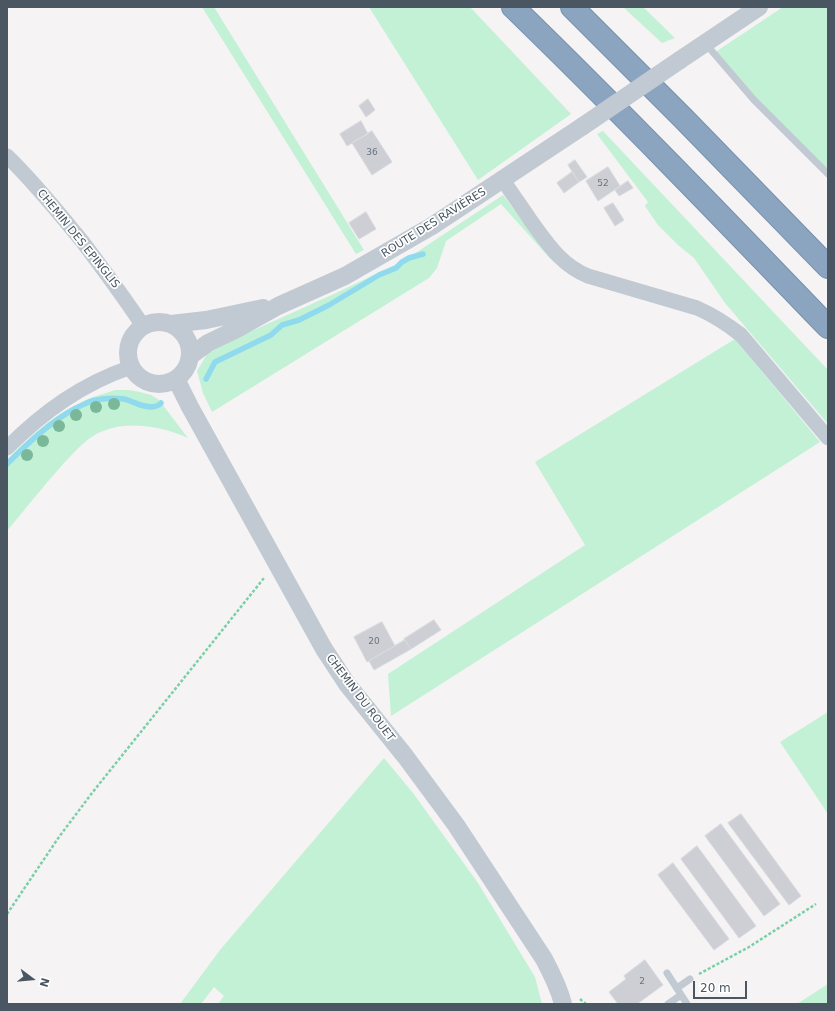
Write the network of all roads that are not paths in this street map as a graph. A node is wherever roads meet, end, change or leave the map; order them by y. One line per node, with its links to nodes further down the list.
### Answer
1 (512, 7): 12 (highway)
2 (572, 7): 8 (highway)
3 (759, 7): 4 (street)
4 (705, 43): 6 (lane); 7 (street, ROUTE DES RAVIÈRES, bridge)
5 (7, 156): 11 (street, CHEMIN DES EPINGLIS)
6 (828, 174)
7 (503, 180): 9 (street, ROUTE DES RAVIÈRES); 16 (street)
8 (828, 267)
9 (278, 306): 10 (street, ROUTE DES RAVIÈRES); 13 (street, ROUTE DES RAVIÈRES)
10 (171, 324): 11 (street); 13 (street)
11 (143, 326): 14 (street)
12 (828, 327)
13 (190, 356): 15 (street)
14 (132, 367): 15 (street); 17 (street)
15 (176, 379): 22 (street, CHEMIN DU ROUET)
16 (828, 438)
17 (7, 448)
18 (667, 973): 20 (lane)
19 (690, 979): 20 (lane)
20 (677, 988): 21 (lane)
21 (681, 995): 23 (lane); 24 (lane)
22 (563, 1004)
23 (668, 1004)
24 (687, 1004)

